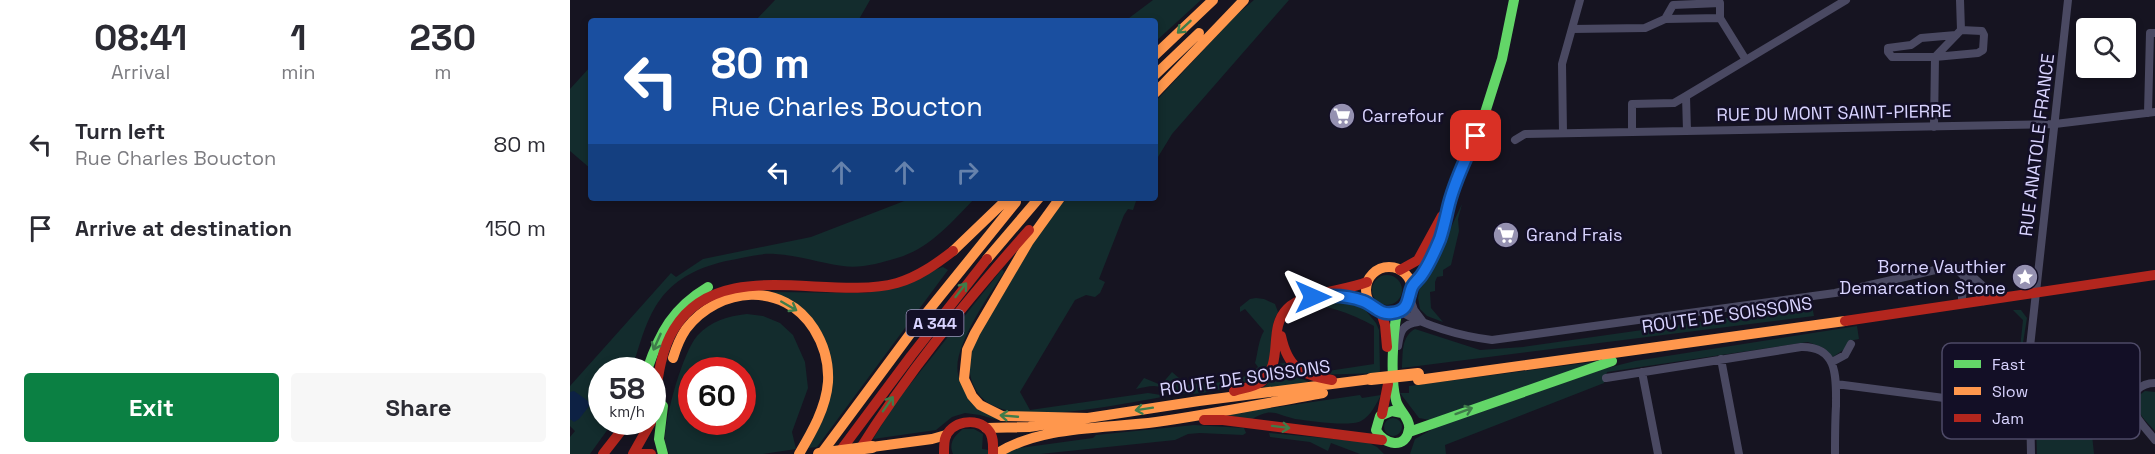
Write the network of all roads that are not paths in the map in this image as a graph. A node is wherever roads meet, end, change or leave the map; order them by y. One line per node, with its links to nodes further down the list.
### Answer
1 (1213, 0): 14 (main road, one-way to 14)
2 (1236, 0): 17 (main road)
3 (1244, 0): 18 (main road)
4 (1514, 0): 32 (main road)
5 (1580, 0): 11 (street)
6 (1845, 0): 16 (street)
7 (1960, 0): 12 (street)
8 (2068, 0): 21 (street, RUE ANATOLE FRANCE)
9 (1720, 18): 10 (street); 10 (street); 16 (street)
10 (1665, 19): 11 (street)
11 (1572, 28): 25 (street)
12 (1959, 33): 15 (street); 15 (street); 15 (street)
13 (2155, 33): 20 (street)
14 (1158, 52)
15 (1935, 57): 22 (street)
16 (1746, 60): 19 (street)
17 (1158, 72)
18 (1158, 90)
19 (1686, 96): 23 (street); 24 (street)
20 (2151, 113): 21 (street, RUE DU MONT SAINT-PIERRE)
21 (2055, 124): 22 (street, RUE DU MONT SAINT-PIERRE); 39 (street, RUE ANATOLE FRANCE)
22 (1934, 127): 23 (street, RUE DU MONT SAINT-PIERRE)
23 (1687, 131): 24 (street, RUE DU MONT SAINT-PIERRE)
24 (1632, 132): 25 (street, RUE DU MONT SAINT-PIERRE)
25 (1563, 133): 26 (street, RUE DU MONT SAINT-PIERRE)
26 (1515, 140)
27 (1005, 201): 38 (main road)
28 (1016, 201): 87 (main road, A 344)
29 (1036, 201): 88 (main road, A 344, one-way to 29)
30 (1057, 201): 89 (main road, one-way to 30)
31 (1058, 201): 70 (main road, one-way to 31)
32 (1448, 206): 34 (main road); 40 (main road)
33 (1955, 267): 36 (street); 42 (street); 49 (street)
34 (1400, 270): 37 (main road); 40 (main road)
35 (2155, 275): 39 (main road, ROUTE DE SOISSONS)
36 (1964, 278): 42 (street); 43 (street)
37 (1366, 282): 41 (main road); 44 (main road)
38 (749, 285): 53 (main road, one-way to 53); 54 (main road)
39 (2035, 292): 42 (main road, ROUTE DE SOISSONS); 51 (street, RUE ANATOLE FRANCE)
40 (1411, 293): 45 (main road); 49 (street)
41 (1328, 295): 44 (main road); 48 (main road)
42 (1986, 297): 43 (main road, ROUTE DE SOISSONS); 47 (main road, ROUTE DE SOISSONS)
43 (1962, 298): 47 (main road, ROUTE DE SOISSONS)
44 (1370, 304): 46 (main road)
45 (1398, 311): 46 (main road); 49 (street); 56 (main road)
46 (1381, 312): 69 (main road)
47 (1886, 312): 50 (main road, ROUTE DE SOISSONS); 59 (main road, ROUTE DE SOISSONS)
48 (1284, 313): 61 (main road); 67 (main road)
49 (1421, 322): 56 (street)
50 (1701, 342): 59 (main road, ROUTE DE SOISSONS); 77 (main road, one-way to 50)
51 (2030, 343)
52 (1851, 344): 57 (street)
53 (651, 357)
54 (665, 357)
55 (1721, 359): 57 (street); 58 (street); 94 (street)
56 (1395, 360): 68 (main road)
57 (1832, 362): 64 (street)
58 (1642, 372): 60 (street); 93 (street)
59 (1418, 377): 62 (main road, ROUTE DE SOISSONS)
60 (1606, 378)
61 (1348, 382): 62 (main road, ROUTE DE SOISSONS); 67 (main road, ROUTE DE SOISSONS)
62 (1371, 383): 72 (main road, ROUTE DE SOISSONS)
63 (2155, 383): 65 (street)
64 (1836, 384): 66 (street); 95 (street)
65 (2140, 388)
66 (1942, 398)
67 (1200, 401): 70 (main road, ROUTE DE SOISSONS, one-way to 70)
68 (1402, 413): 69 (main road); 77 (main road)
69 (1382, 414): 80 (main road)
70 (1089, 418): 73 (main road, ROUTE DE SOISSONS)
71 (2140, 420): 79 (street)
72 (1155, 422): 80 (main road, one-way to 80); 91 (main road, ROUTE DE SOISSONS)
73 (986, 428): 76 (main road, ROUTE DE SOISSONS); 91 (main road)
74 (618, 435): 81 (main road)
75 (644, 435): 82 (main road)
76 (946, 435): 87 (main road, bridge); 90 (main road)
77 (1407, 436): 80 (main road); 92 (main road)
78 (2030, 439): 96 (street, RUE ANATOLE FRANCE)
79 (2155, 440)
80 (1388, 446)
81 (603, 454)
82 (633, 454)
83 (639, 454): 84 (main road)
84 (651, 454)
85 (663, 454): 86 (main road, one-way to 86)
86 (799, 454)
87 (820, 454)
88 (838, 454)
89 (857, 454)
90 (944, 454)
91 (994, 454)
92 (1404, 454)
93 (1658, 454)
94 (1739, 454)
95 (1835, 454)
96 (2031, 454)

